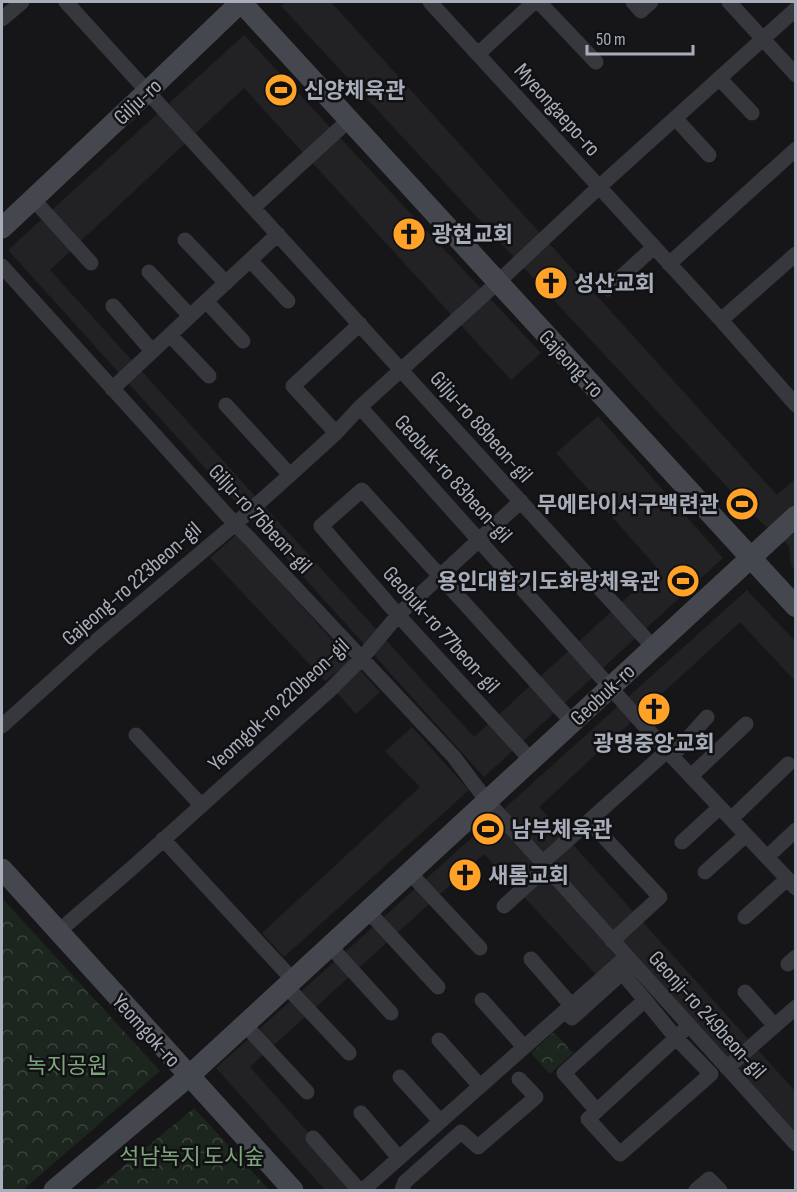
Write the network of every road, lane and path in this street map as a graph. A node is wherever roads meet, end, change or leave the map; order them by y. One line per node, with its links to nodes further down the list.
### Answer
1 (22, 2): 10 (street)
2 (66, 2): 16 (street, Gilju-ro 88beon-gil)
3 (241, 2): 16 (street, Gilju-ro); 19 (street, Gajeong-ro)
4 (430, 2): 12 (street, Myeongaepo-ro)
5 (532, 2): 12 (street); 13 (street)
6 (633, 2): 7 (street)
7 (651, 2)
8 (729, 2): 11 (street)
9 (795, 9): 11 (street, Gajeong-ro 223beon-gil)
10 (2, 20)
11 (762, 38): 14 (street); 15 (street, Gajeong-ro 223beon-gil)
12 (478, 54): 22 (street, Myeongaepo-ro)
13 (596, 62)
14 (795, 75)
15 (719, 78): 17 (street); 18 (street, Gajeong-ro 223beon-gil)
16 (148, 91): 23 (street, Gilju-ro); 24 (street, Gilju-ro 88beon-gil)
17 (752, 112)
18 (675, 118): 21 (street); 22 (street, Gajeong-ro 223beon-gil)
19 (349, 120): 24 (street); 35 (street, Gajeong-ro)
20 (795, 149): 32 (street)
21 (709, 155)
22 (599, 187): 28 (street, Myeongaepo-ro); 35 (street, Gajeong-ro 223beon-gil)
23 (33, 199): 25 (street, Gilju-ro); 31 (street)
24 (254, 207): 26 (street, Gilju-ro 88beon-gil)
25 (2, 228)
26 (278, 234): 30 (street); 43 (street, Gilju-ro 88beon-gil)
27 (185, 240): 36 (street)
28 (654, 247): 32 (street, Myeongaepo-ro); 37 (street)
29 (795, 254): 42 (street)
30 (250, 260): 36 (street); 39 (street)
31 (91, 263)
32 (669, 264): 42 (street, Myeongaepo-ro)
33 (2, 266): 49 (street, Gilju-ro 76beon-gil)
34 (149, 272): 41 (street)
35 (498, 282): 47 (street, Gajeong-ro 223beon-gil); 59 (street, Gajeong-ro)
36 (226, 283): 38 (street)
37 (608, 289)
38 (206, 301): 41 (street); 45 (street)
39 (288, 302)
40 (113, 306): 46 (street)
41 (190, 316): 44 (street)
42 (721, 320): 51 (street, Myeongaepo-ro)
43 (360, 324): 47 (street, Gilju-ro 88beon-gil); 53 (street)
44 (170, 335): 46 (street); 48 (street)
45 (243, 341)
46 (152, 351): 49 (street)
47 (401, 370): 52 (street, Gajeong-ro 223beon-gil); 55 (street, Gilju-ro 88beon-gil)
48 (209, 376)
49 (112, 389): 57 (street, Gilju-ro 76beon-gil)
50 (226, 405): 54 (street)
51 (795, 405)
52 (360, 406): 53 (street, Gajeong-ro 223beon-gil); 58 (street, Geobuk-ro 83beon-gil)
53 (336, 433): 54 (street, Gajeong-ro 223beon-gil)
54 (290, 475): 57 (street, Gajeong-ro 223beon-gil)
55 (521, 501): 58 (street, Yeomgok-ro 220beon-gil); 63 (street, Gilju-ro 88beon-gil)
56 (795, 516): 59 (street, Geobuk-ro)
57 (235, 524): 64 (street, Gilju-ro 76beon-gil); 69 (street, Gajeong-ro 223beon-gil)
58 (479, 541): 60 (street, Yeomgok-ro 220beon-gil); 65 (street, Geobuk-ro 83beon-gil)
59 (751, 558): 61 (street, Gajeong-ro); 63 (street, Geobuk-ro)
60 (440, 576): 62 (street, Yeomgok-ro 220beon-gil); 62 (street, Geobuk-ro 77beon-gil); 67 (street)
61 (795, 607)
62 (398, 615): 64 (street, Yeomgok-ro 220beon-gil); 72 (street, Geobuk-ro 77beon-gil)
63 (653, 647): 65 (street, Geobuk-ro)
64 (362, 658): 75 (street, Gilju-ro 76beon-gil); 76 (street, Yeomgok-ro 220beon-gil)
65 (610, 687): 67 (street, Geobuk-ro); 71 (street, Geobuk-ro 83beon-gil)
66 (707, 717): 71 (street)
67 (572, 722): 72 (street, Geobuk-ro)
68 (746, 724): 74 (street)
69 (2, 726)
70 (136, 735): 76 (street)
71 (669, 753): 74 (street, Geobuk-ro 83beon-gil); 79 (street)
72 (531, 760): 75 (street, Geobuk-ro)
73 (788, 764): 78 (street)
74 (691, 776): 77 (street, Geobuk-ro 83beon-gil)
75 (487, 801): 85 (street, Geonji-ro 249beon-gil); 88 (street, Geobuk-ro)
76 (201, 805): 82 (street, Yeomgok-ro 220beon-gil)
77 (720, 807): 78 (street, Geobuk-ro 83beon-gil); 83 (street)
78 (731, 819): 81 (street, Geobuk-ro 83beon-gil)
79 (589, 821): 85 (street); 94 (street)
80 (795, 830): 84 (street)
81 (746, 835): 84 (street, Geobuk-ro 83beon-gil); 87 (street)
82 (164, 839): 93 (street, Yeomgok-ro 220beon-gil); 99 (street)
83 (682, 842)
84 (767, 857): 89 (street, Geobuk-ro 83beon-gil)
85 (544, 866): 90 (street); 94 (street, Geonji-ro 249beon-gil)
86 (2, 868): 93 (street, Yeomgok-ro)
87 (705, 872)
88 (410, 873): 91 (street, Geobuk-ro); 96 (street)
89 (791, 883): 92 (street)
90 (504, 906)
91 (368, 911): 95 (street, Geobuk-ro); 100 (street)
92 (745, 917)
93 (59, 931): 115 (street, Yeomgok-ro)
94 (612, 941): 97 (street, Geonji-ro 249beon-gil)
95 (330, 946): 99 (street, Geobuk-ro); 105 (street)
96 (480, 948)
97 (626, 957): 104 (street); 108 (street, Geonji-ro 249beon-gil)
98 (531, 959): 104 (street)
99 (290, 983): 107 (street, Geobuk-ro); 113 (street)
100 (438, 987)
101 (745, 992): 109 (street)
102 (482, 1000): 112 (street)
103 (645, 1000): 104 (street); 110 (street); 120 (street)
104 (571, 1011): 112 (street)
105 (391, 1013)
106 (793, 1015): 109 (street)
107 (245, 1025): 115 (street, Geobuk-ro); 119 (street)
108 (689, 1025): 110 (street); 114 (street, Geonji-ro 249beon-gil)
109 (775, 1026): 114 (street)
110 (676, 1038): 120 (street); 120 (street)
111 (439, 1041): 118 (street)
112 (524, 1047): 118 (street)
113 (349, 1053)
114 (727, 1068): 124 (street, Geonji-ro 249beon-gil)
115 (189, 1076): 126 (street, Geobuk-ro); 127 (street, Yeomgok-ro)
116 (400, 1077): 122 (street)
117 (519, 1079): 129 (street)
118 (480, 1086): 122 (street)
119 (307, 1092)
120 (597, 1111)
121 (361, 1113): 125 (street)
122 (440, 1121): 125 (street)
123 (313, 1138): 128 (street)
124 (795, 1144)
125 (399, 1158): 128 (street)
126 (54, 1191)
127 (293, 1191)
128 (361, 1191)
129 (402, 1191)
130 (696, 1191): 131 (street)
131 (720, 1191)

